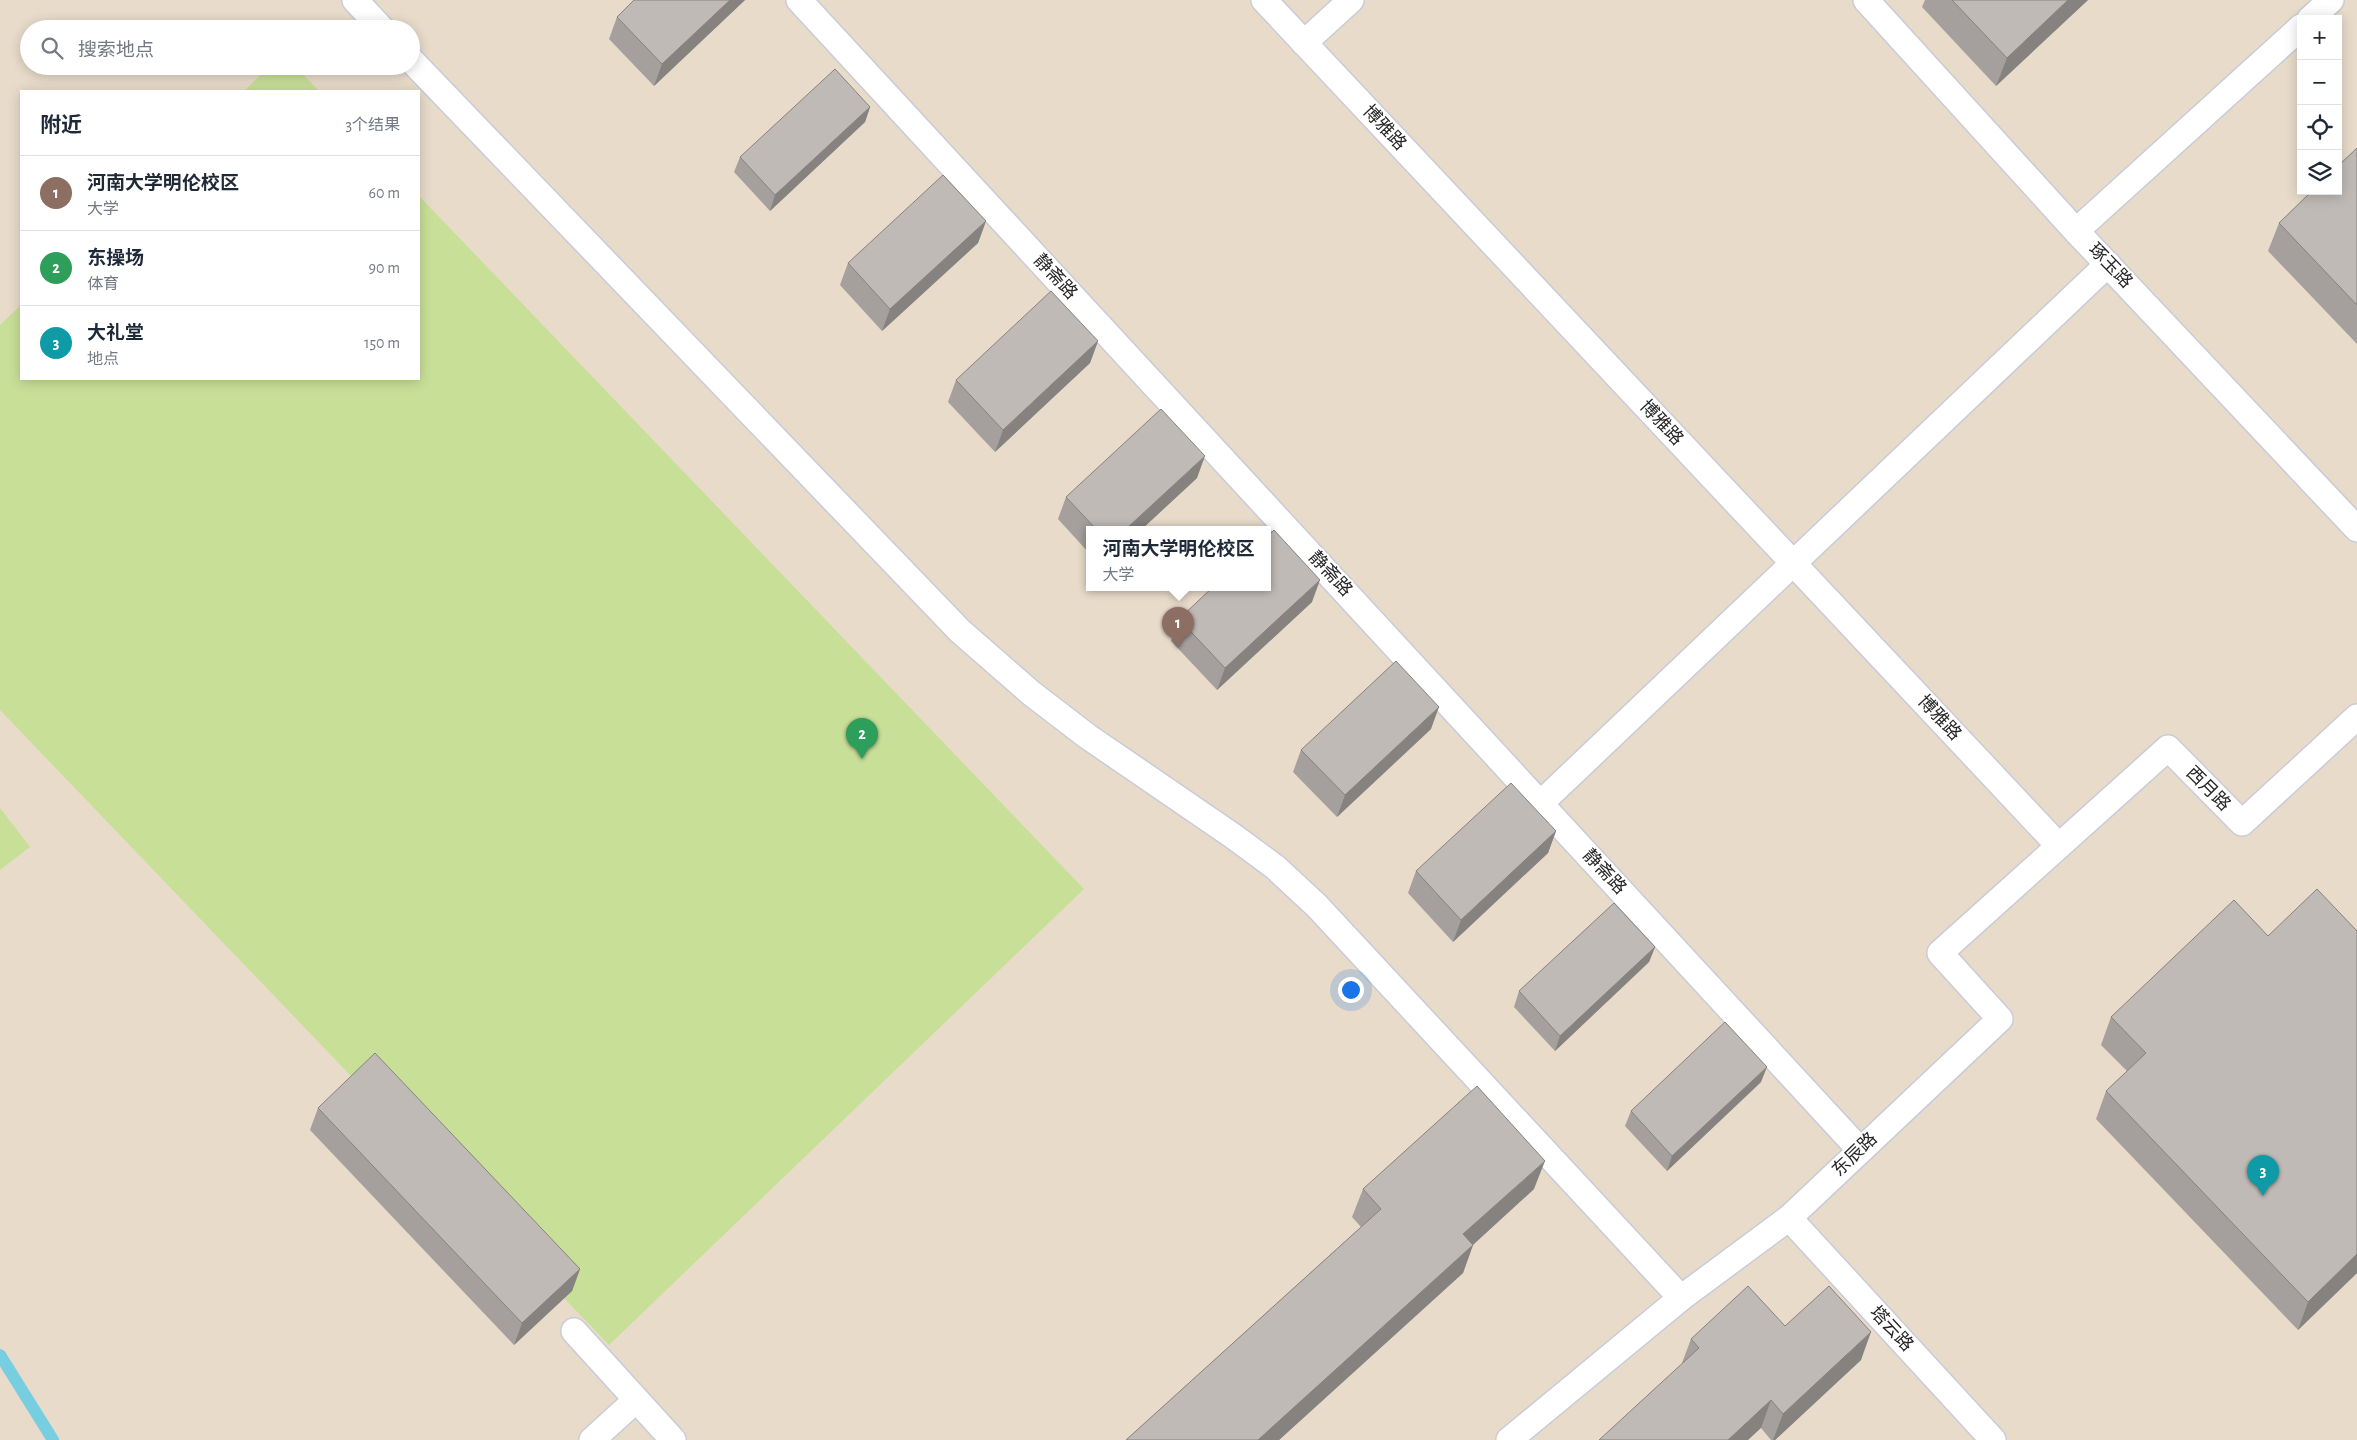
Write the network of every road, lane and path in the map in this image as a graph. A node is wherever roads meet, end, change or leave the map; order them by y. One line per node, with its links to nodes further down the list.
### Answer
1 (355, 0): 8 (lane)
2 (799, 0): 17 (lane, 静斋路)
3 (1264, 0): 10 (lane, 博雅路)
4 (1351, 0): 10 (lane)
5 (1866, 0): 12 (lane, 琢玉路)
6 (2331, 0): 7 (lane)
7 (2314, 15)
8 (374, 20)
9 (2297, 31): 12 (lane)
10 (1304, 43): 15 (lane, 博雅路)
11 (420, 69): 21 (lane)
12 (2076, 231): 13 (lane, 琢玉路)
13 (2108, 264): 14 (lane, 琢玉路); 15 (lane)
14 (2357, 529)
15 (1793, 564): 17 (lane); 18 (lane, 博雅路)
16 (2357, 717): 18 (lane, 西月路)
17 (1541, 803): 19 (lane, 静斋路)
18 (2059, 846): 19 (lane, 东辰路)
19 (1860, 1150): 20 (lane, 东辰路)
20 (1789, 1218): 21 (lane, 东辰路); 27 (lane, 塔云路)
21 (1681, 1298): 26 (lane, 东辰路)
22 (574, 1331): 23 (lane)
23 (636, 1400): 24 (lane); 25 (lane)
24 (592, 1440)
25 (673, 1440)
26 (1509, 1440)
27 (1993, 1440)

